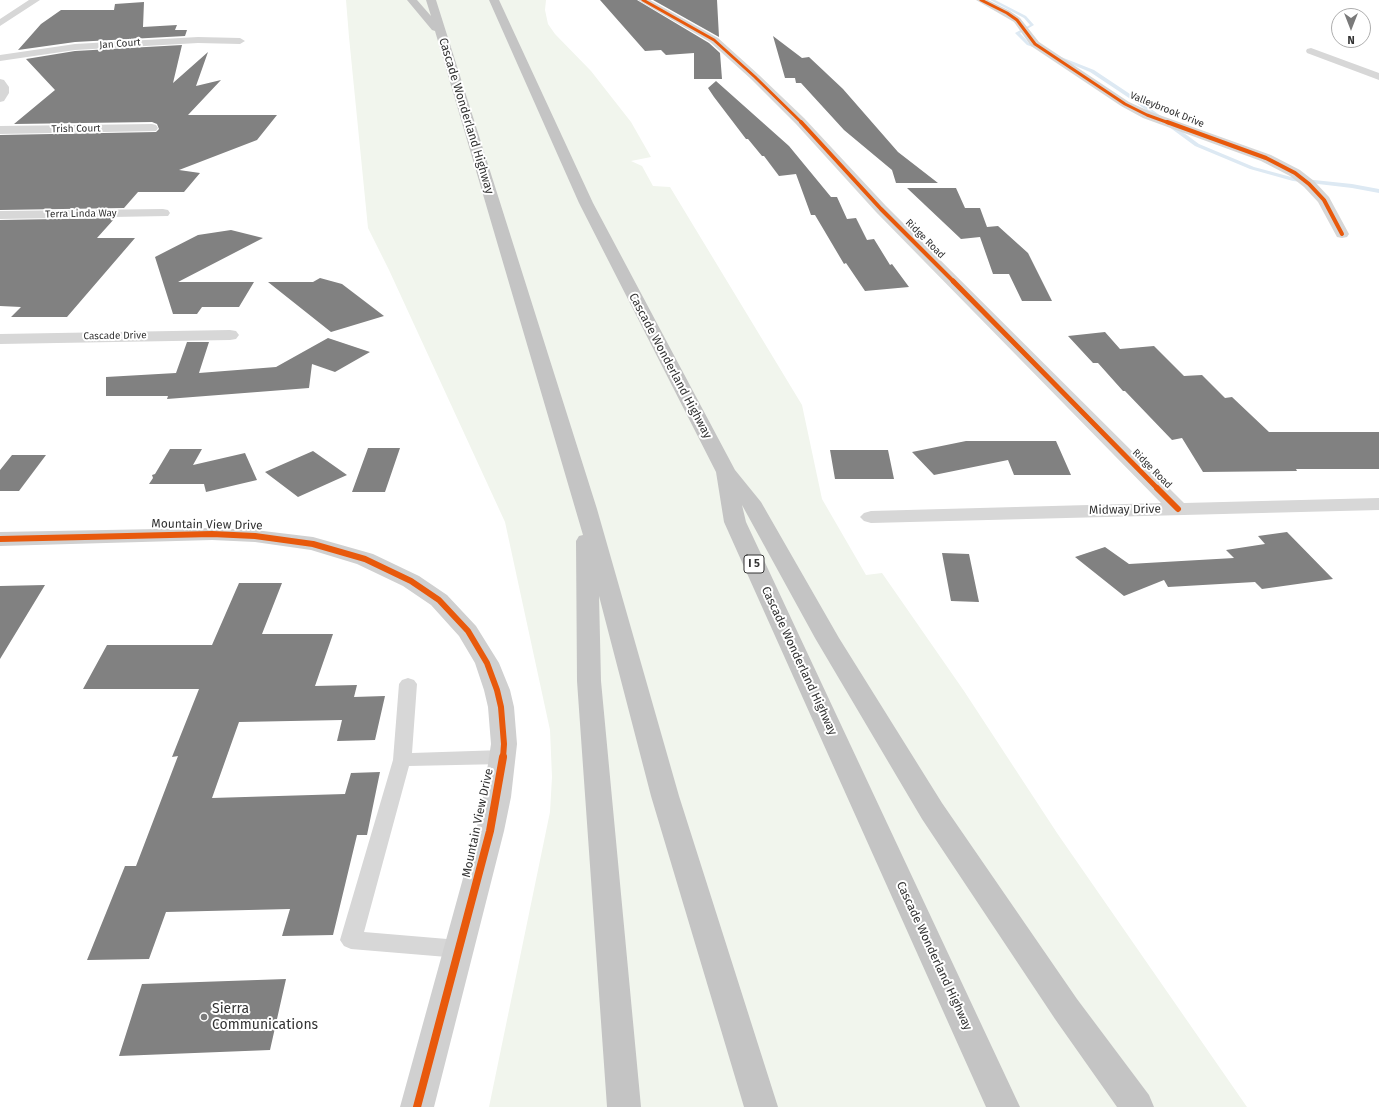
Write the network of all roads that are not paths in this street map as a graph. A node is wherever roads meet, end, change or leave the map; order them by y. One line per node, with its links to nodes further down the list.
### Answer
1 (36, 0): 7 (street)
2 (412, 0): 8 (highway)
3 (431, 0): 8 (highway, Cascade Wonderland Highway)
4 (494, 0): 22 (highway, Cascade Wonderland Highway / I 5)
5 (643, 0): 25 (street, Ridge Road)
6 (981, 0): 19 (street, Valleybrook Drive)
7 (0, 23)
8 (441, 35): 24 (highway, Cascade Wonderland Highway)
9 (240, 41): 11 (street, Jan Court)
10 (1311, 51): 12 (street)
11 (0, 58)
12 (1379, 77)
13 (0, 82): 14 (street)
14 (0, 99)
15 (152, 128): 16 (street, Trish Court)
16 (0, 130)
17 (163, 213): 18 (street, Terra Linda Way)
18 (0, 215)
19 (1342, 234)
20 (230, 335): 21 (street, Cascade Drive)
21 (0, 339)
22 (726, 472): 35 (highway, Cascade Wonderland Highway / I 5); 36 (highway)
23 (1379, 504): 25 (street, Midway Drive)
24 (587, 509): 33 (highway); 34 (highway, Cascade Wonderland Highway)
25 (1178, 509): 26 (street, Midway Drive)
26 (871, 517)
27 (0, 539): 29 (street, Mountain View Drive)
28 (408, 684): 30 (lane)
29 (503, 757): 30 (lane); 31 (street, Mountain View Drive)
30 (402, 760): 31 (lane)
31 (459, 948): 32 (street, Mountain View Drive)
32 (417, 1107)
33 (624, 1107)
34 (761, 1107)
35 (1003, 1107)
36 (1136, 1107)

